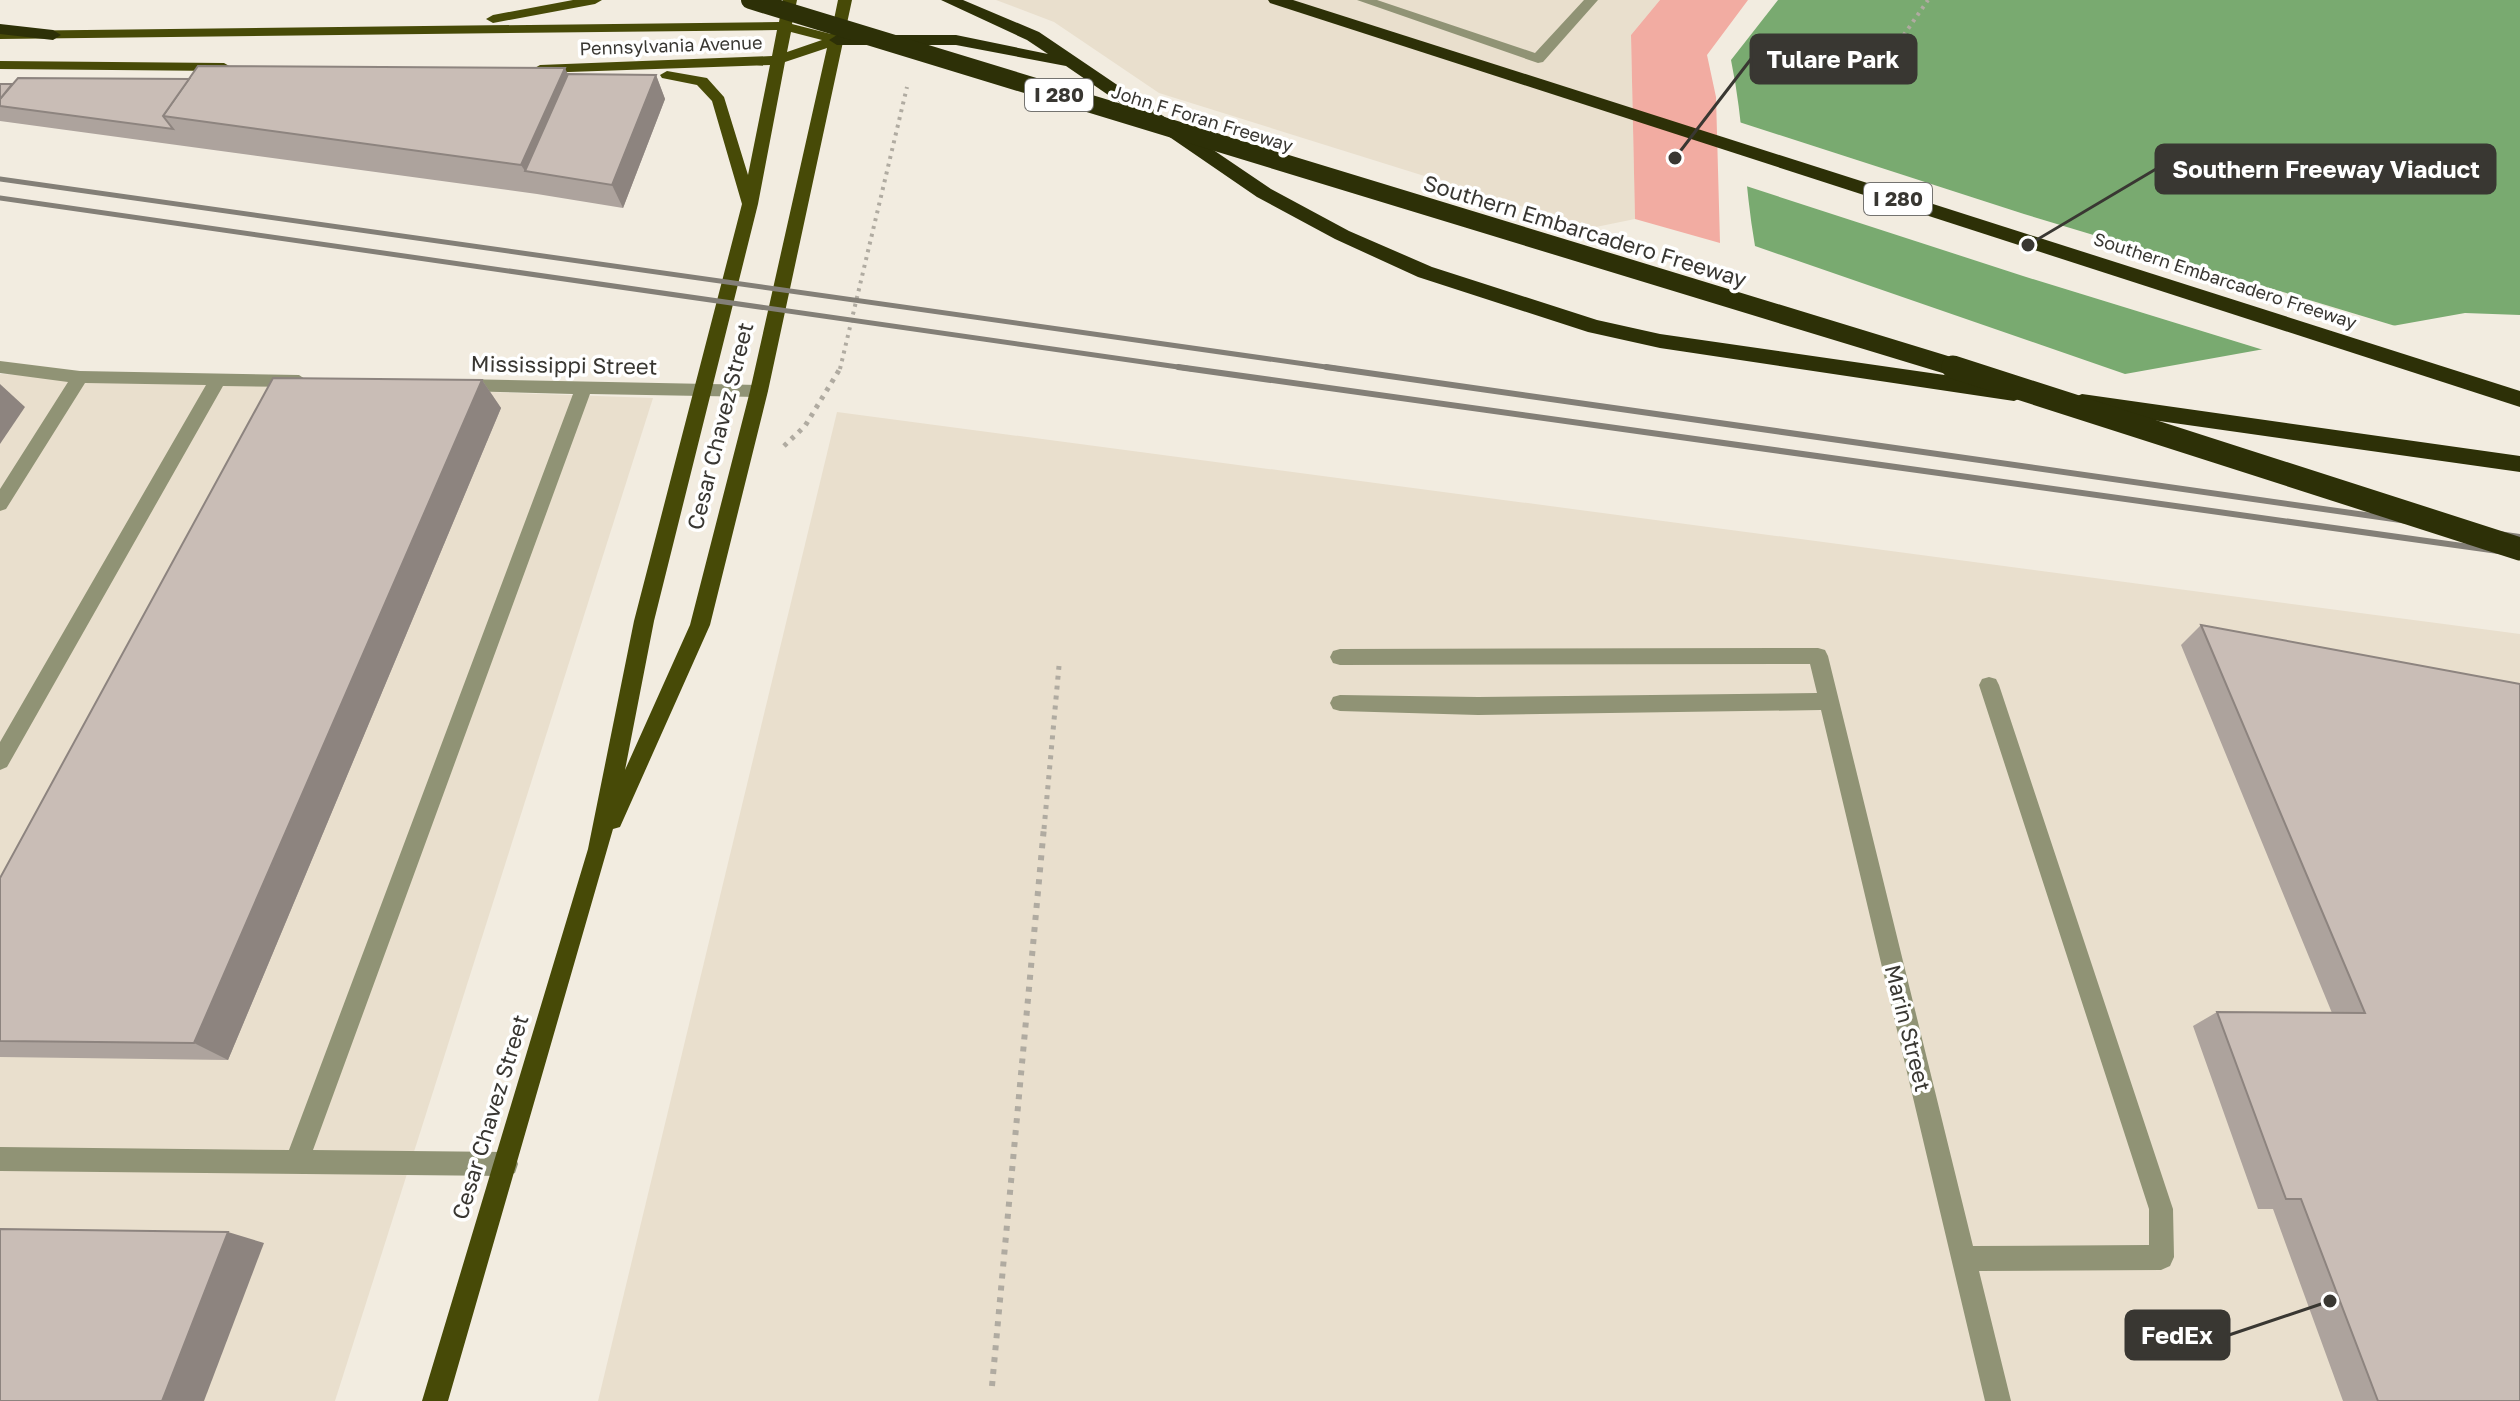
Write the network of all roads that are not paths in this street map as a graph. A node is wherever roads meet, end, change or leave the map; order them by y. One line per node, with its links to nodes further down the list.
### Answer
1 (595, 0): 11 (main road)
2 (750, 0): 21 (highway, John F Foran Freeway / I 280, bridge)
3 (790, 0): 9 (main road, Cesar Chavez Street)
4 (845, 0): 14 (main road, Cesar Chavez Street)
5 (949, 0): 16 (highway)
6 (1276, 0): 31 (highway, Southern Embarcadero Freeway / I 280)
7 (1364, 0): 8 (street)
8 (1591, 0)
9 (784, 26): 11 (main road, Pennsylvania Avenue); 14 (main road, Pennsylvania Avenue); 15 (main road, Cesar Chavez Street)
10 (0, 29): 13 (highway)
11 (402, 32): 13 (main road, Pennsylvania Avenue)
12 (0, 35): 13 (main road, Pennsylvania Avenue)
13 (53, 35)
14 (837, 40): 15 (main road, Pennsylvania Avenue); 16 (highway); 30 (main road, Cesar Chavez Street)
15 (777, 60): 19 (main road, Pennsylvania Avenue); 22 (main road, Cesar Chavez Street)
16 (1073, 64): 32 (highway, bridge)
17 (0, 65): 18 (main road)
18 (234, 67)
19 (583, 68): 20 (main road, Pennsylvania Avenue); 22 (main road)
20 (524, 69)
21 (1368, 191): 34 (highway, Southern Embarcadero Freeway / I 280, bridge)
22 (750, 204): 29 (main road, Cesar Chavez Street)
23 (0, 367): 24 (street)
24 (80, 377): 25 (street); 33 (street)
25 (218, 380): 26 (street); 39 (street)
26 (314, 382)
27 (441, 384): 28 (street, Mississippi Street)
28 (584, 387): 29 (street, Mississippi Street); 42 (street)
29 (702, 390): 30 (street, Mississippi Street); 40 (main road, Cesar Chavez Street)
30 (759, 391): 40 (main road, Cesar Chavez Street)
31 (2520, 399)
32 (2520, 464)
33 (0, 504)
34 (2520, 549)
35 (1340, 657): 37 (street, Marin Street)
36 (1989, 685): 44 (street)
37 (1829, 701): 38 (street); 44 (street, Marin Street)
38 (1340, 703)
39 (0, 761)
40 (599, 849): 43 (main road, Cesar Chavez Street)
41 (0, 1159): 42 (street)
42 (296, 1162): 43 (street)
43 (506, 1164): 45 (main road, Cesar Chavez Street)
44 (1964, 1259): 46 (street, Marin Street)
45 (435, 1401)
46 (1998, 1401)

